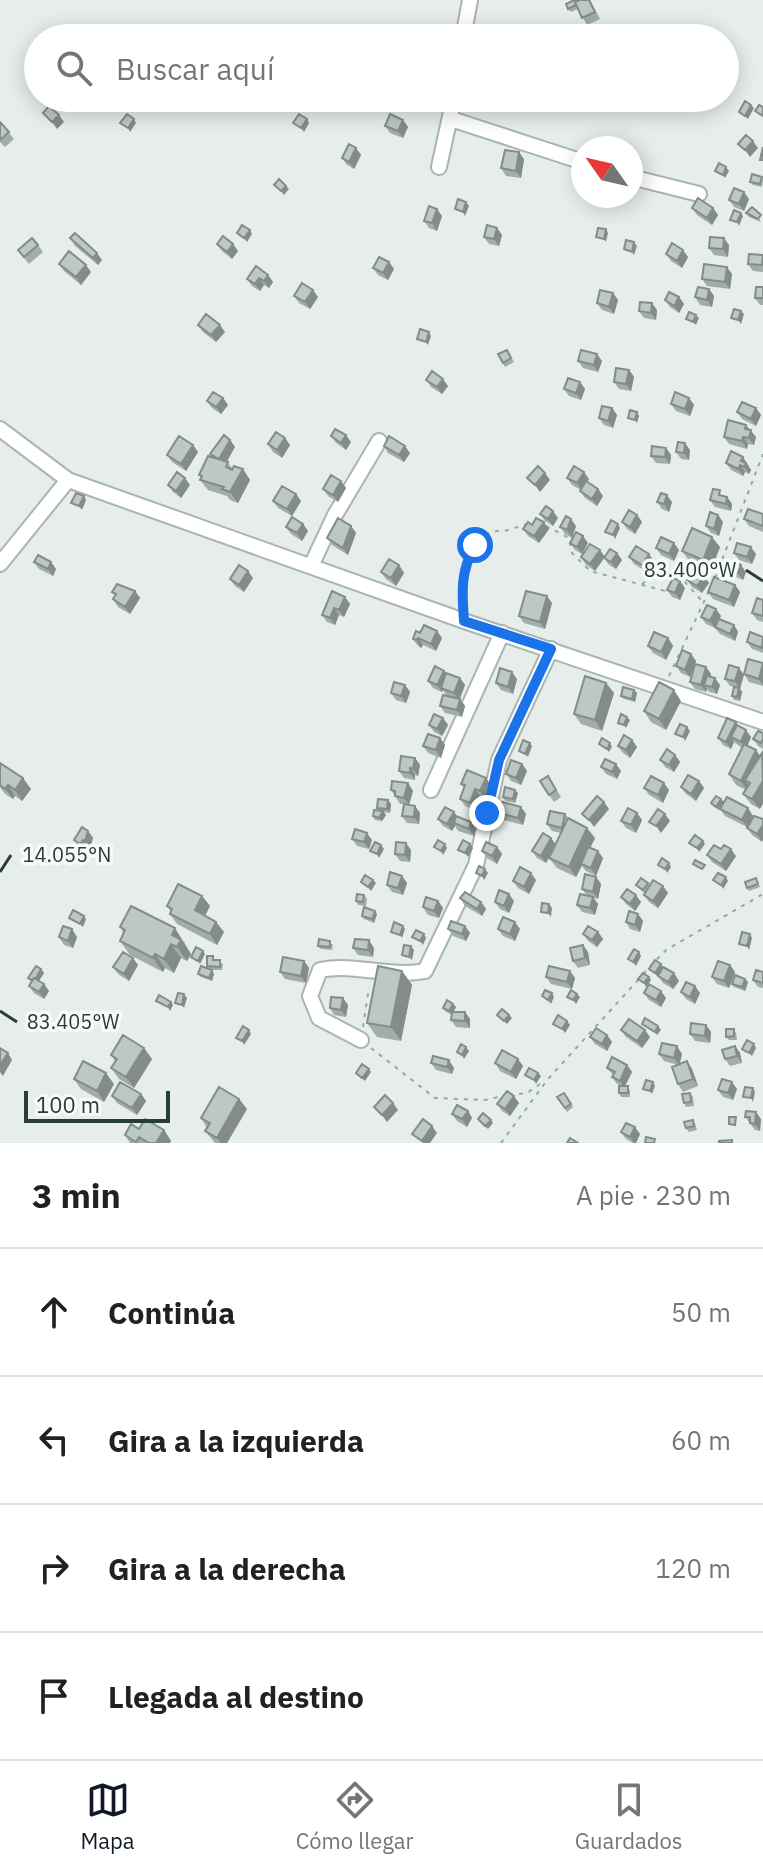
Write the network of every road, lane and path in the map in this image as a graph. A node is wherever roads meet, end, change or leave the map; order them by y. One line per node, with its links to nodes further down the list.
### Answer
1 (470, 0): 2 (street)
2 (466, 24)
3 (452, 112): 4 (street)
4 (451, 119): 5 (street); 6 (street)
5 (571, 158)
6 (439, 167)
7 (643, 180): 8 (street)
8 (699, 194)
9 (0, 429): 12 (street)
10 (379, 441): 14 (street)
11 (763, 454): 16 (path)
12 (68, 480): 13 (street); 14 (street)
13 (0, 564)
14 (311, 566): 20 (street)
15 (683, 580): 17 (path); 17 (path); 19 (path)
16 (714, 580)
17 (641, 584): 20 (path)
18 (709, 591): 19 (path)
19 (703, 602): 23 (path)
20 (464, 621): 21 (street)
21 (502, 633): 22 (street); 25 (street)
22 (551, 649): 23 (street); 28 (street)
23 (663, 688): 24 (street)
24 (763, 722)
25 (431, 790)
26 (763, 894): 29 (path)
27 (369, 987): 28 (path)
28 (361, 1040): 29 (path)
29 (548, 1079): 30 (path)
30 (501, 1143)

